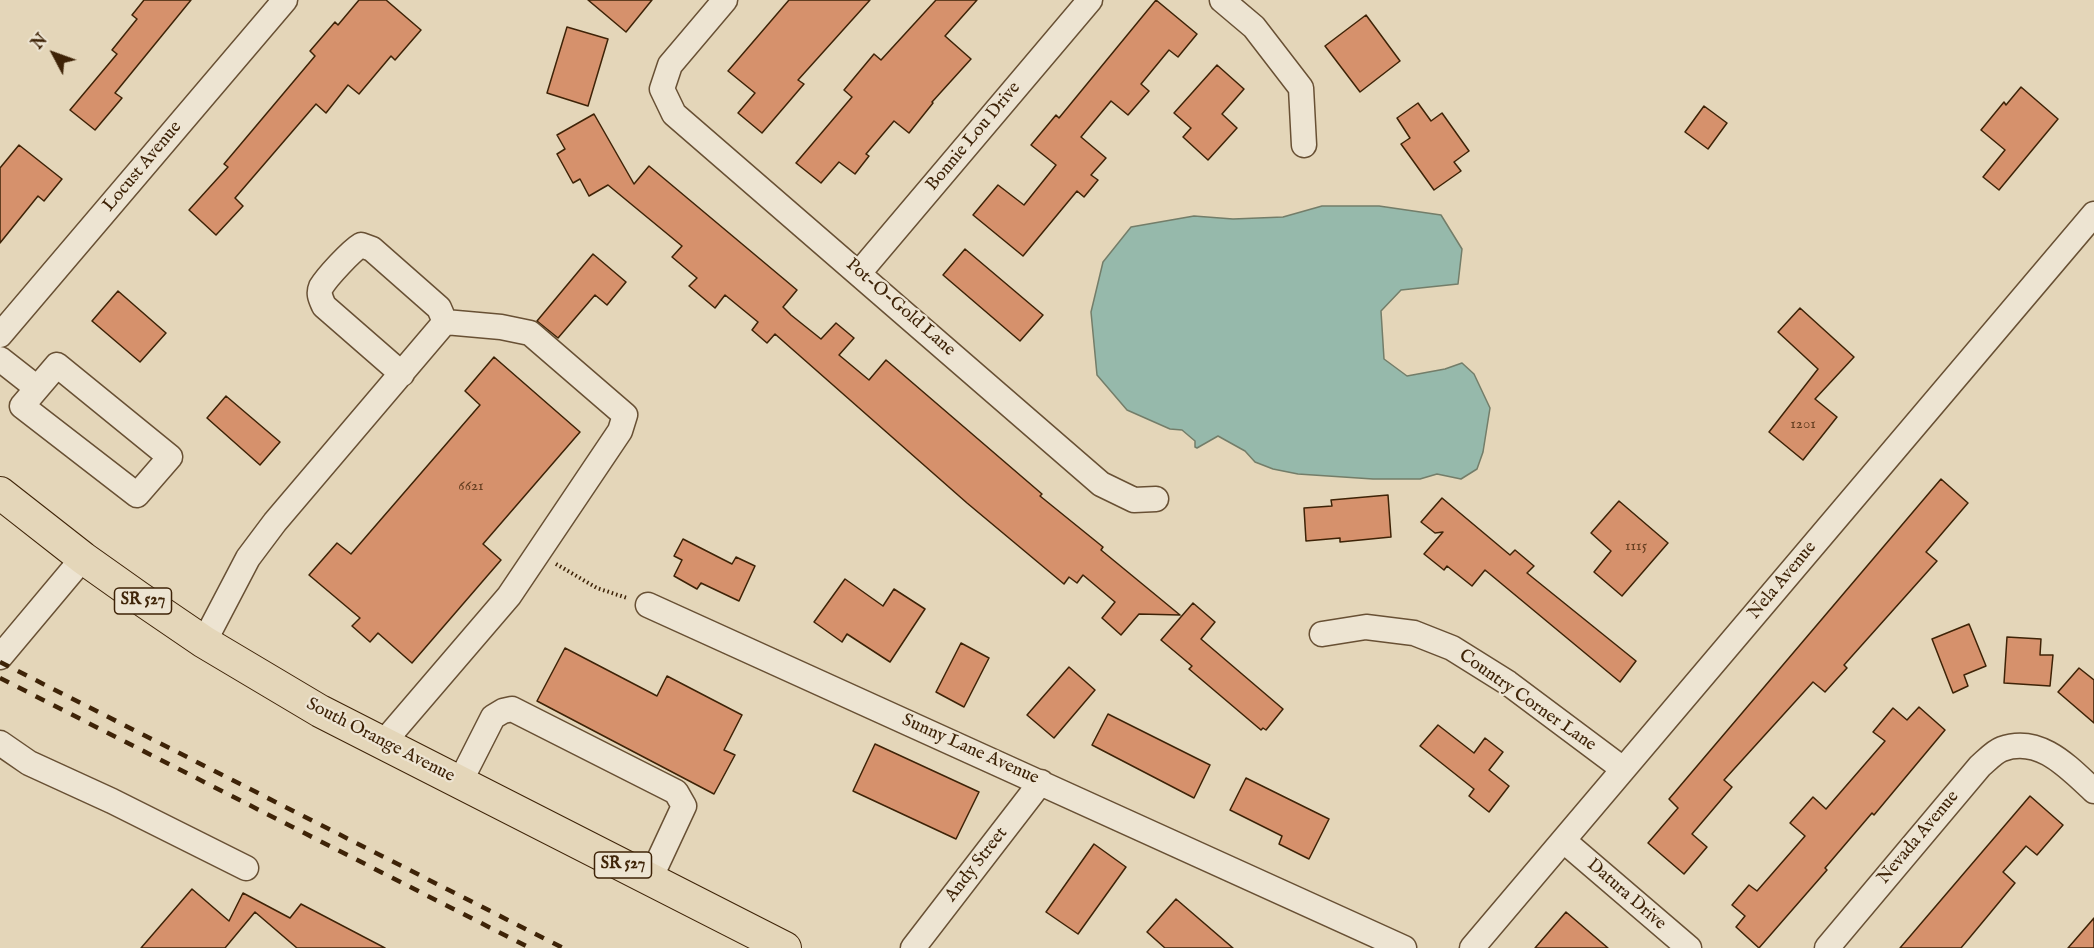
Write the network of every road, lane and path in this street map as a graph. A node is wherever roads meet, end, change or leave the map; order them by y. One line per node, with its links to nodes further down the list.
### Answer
1 (285, 0): 9 (street, Locust Avenue)
2 (726, 0): 7 (street, Pot-O-Gold Lane)
3 (1090, 0): 7 (street, Bonnie Lou Drive)
4 (1222, 0): 5 (street)
5 (1304, 145)
6 (2094, 214): 23 (street, Nela Avenue)
7 (859, 273): 14 (street, Pot-O-Gold Lane)
8 (445, 322): 11 (street); 11 (street); 15 (street)
9 (0, 335)
10 (0, 359): 12 (street)
11 (402, 374): 19 (street)
12 (37, 388): 12 (street)
13 (0, 493): 16 (main road, South Orange Avenue / SR 527)
14 (1156, 499)
15 (536, 554): 17 (path); 21 (street)
16 (83, 558): 19 (main road, South Orange Avenue / SR 527); 20 (street)
17 (648, 605): 25 (street, Sunny Lane Avenue)
18 (1322, 634): 23 (street, Country Corner Lane)
19 (204, 642): 21 (main road, South Orange Avenue / SR 527)
20 (0, 657)
21 (383, 743): 24 (main road, South Orange Avenue / SR 527)
22 (0, 744): 28 (street)
23 (1623, 769): 27 (street, Nela Avenue)
24 (460, 782): 29 (main road, South Orange Avenue / SR 527); 29 (street)
25 (1041, 782): 31 (street, Andy Street); 32 (street, Sunny Lane Avenue)
26 (2094, 791): 35 (street, Nevada Avenue)
27 (1564, 841): 33 (street, Nela Avenue); 34 (street, Datura Drive)
28 (246, 868)
29 (650, 879): 30 (main road, South Orange Avenue / SR 527)
30 (785, 948)
31 (913, 948)
32 (1404, 948)
33 (1472, 948)
34 (1689, 948)
35 (1827, 948)

